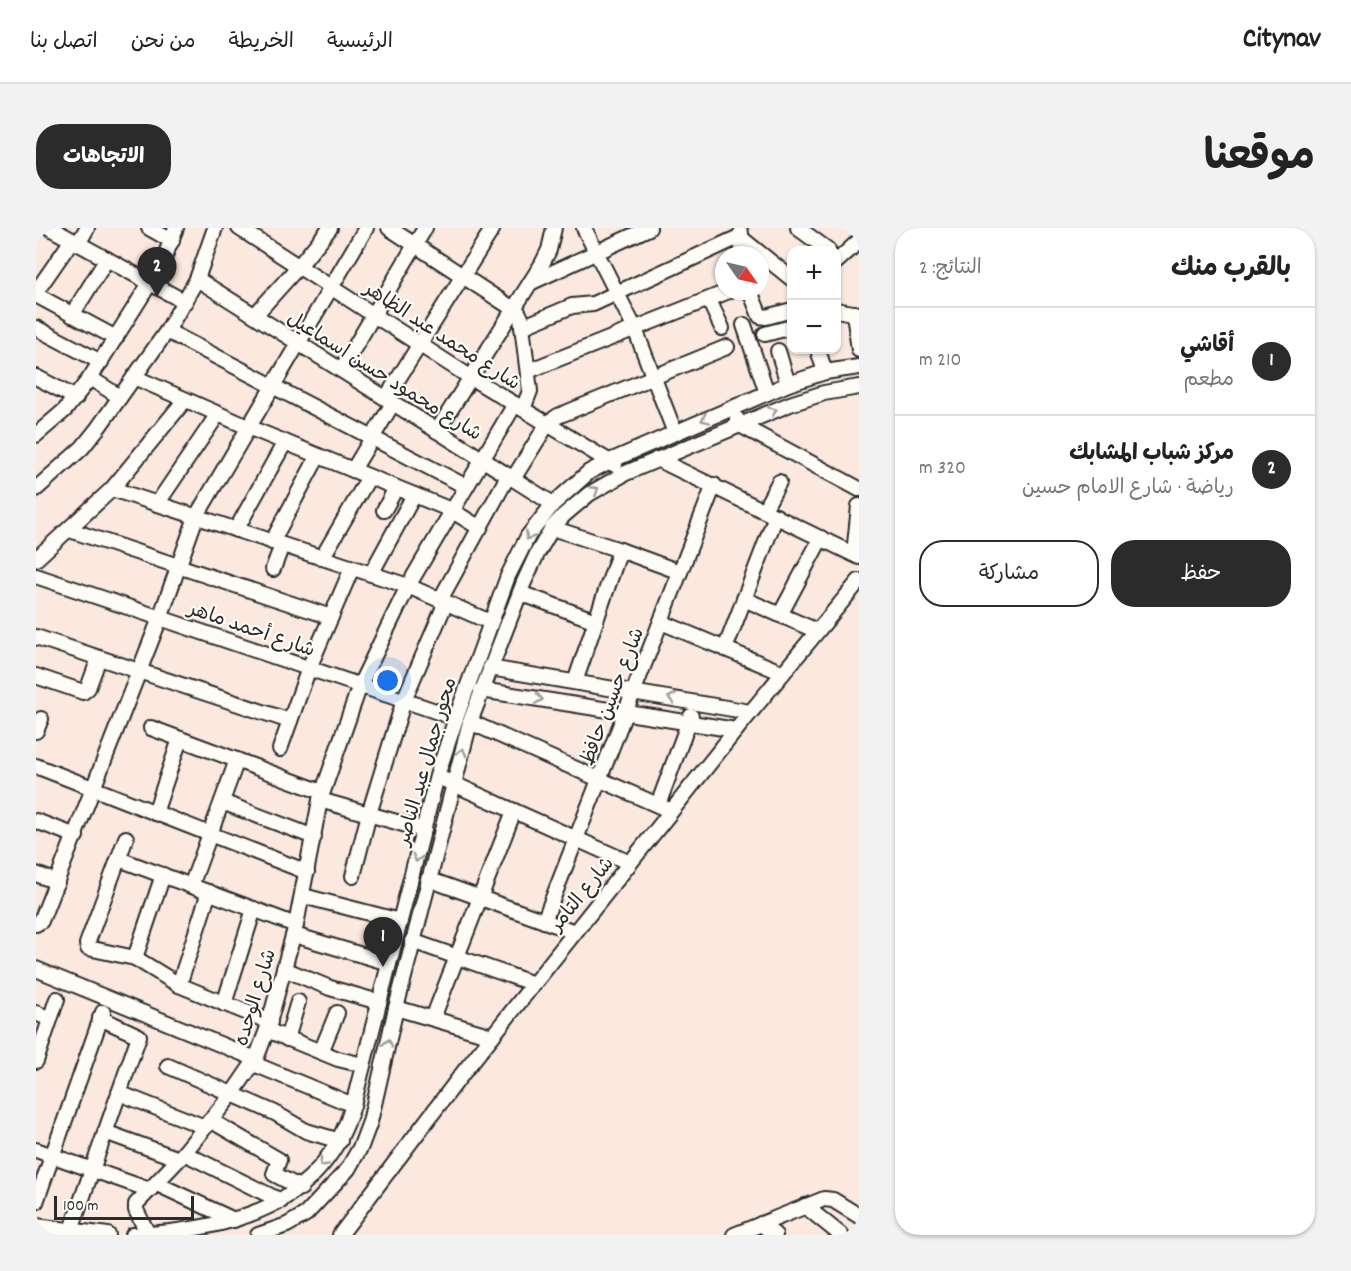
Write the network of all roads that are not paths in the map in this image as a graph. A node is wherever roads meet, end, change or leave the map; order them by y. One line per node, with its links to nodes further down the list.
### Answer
1 (50, 228): 18 (street)
2 (87, 228): 18 (street)
3 (149, 228): 16 (street)
4 (215, 228): 29 (street)
5 (239, 228): 26 (street, شارع محمد عبد الظاهر)
6 (330, 228): 26 (street)
7 (366, 228): 32 (street)
8 (389, 228): 19 (street)
9 (425, 228): 19 (street)
10 (493, 228): 28 (street)
11 (554, 228): 31 (street)
12 (584, 228): 21 (street)
13 (649, 228): 21 (street)
14 (798, 228): 20 (street)
15 (741, 234): 27 (street); 33 (street)
16 (174, 235): 30 (street)
17 (859, 241): 22 (street)
18 (75, 242): 25 (street); 34 (street)
19 (415, 245): 28 (street); 43 (street)
20 (823, 246)
21 (598, 252): 31 (street); 33 (street)
22 (841, 256)
23 (841, 258): 24 (street)
24 (859, 258)
25 (107, 259): 30 (street); 44 (street)
26 (299, 266): 32 (street, شارع محمد عبد الظاهر); 45 (street)
27 (787, 275)
28 (463, 276): 39 (street); 56 (street)
29 (197, 279): 38 (street); 45 (street, شارع محمود حسن اسماعيل)
30 (150, 283): 38 (street); 54 (street)
31 (530, 283): 39 (street)
32 (332, 287): 43 (street, شارع محمد عبد الظاهر); 55 (street)
33 (618, 293): 47 (street); 51 (street)
34 (36, 294): 44 (street)
35 (715, 297): 36 (street)
36 (709, 300): 49 (street); 51 (street)
37 (754, 300): 40 (street)
38 (184, 302): 52 (street)
39 (513, 308): 47 (street, شارع الوحده); 69 (street)
40 (787, 311)
41 (841, 311): 42 (street)
42 (856, 313): 58 (street)
43 (374, 314): 56 (street, شارع محمد عبد الظاهر); 63 (street)
44 (72, 315): 54 (street)
45 (255, 315): 55 (street, شارع محمود حسن اسماعيل)
46 (744, 325): 74 (street)
47 (522, 327): 64 (street, شارع الوحده)
48 (36, 328): 61 (street)
49 (722, 328)
50 (787, 328): 53 (street)
51 (635, 329): 64 (street); 66 (street)
52 (166, 331): 68 (street); 72 (street)
53 (765, 334)
54 (116, 338): 61 (street)
55 (298, 343): 63 (street, شارع محمود حسن اسماعيل); 72 (street)
56 (419, 344): 69 (street, شارع محمد عبد الظاهر); 78 (street)
57 (728, 347): 66 (street)
58 (859, 350)
59 (778, 351): 71 (street)
60 (820, 354): 65 (street)
61 (101, 362): 70 (street)
62 (859, 367): 65 (street, محور جمال عبد الناصر)
63 (341, 370): 78 (street, شارع محمود حسن اسماعيل)
64 (528, 372): 79 (street, شارع الوحده)
65 (825, 372): 71 (street, محور جمال عبد الناصر)
66 (654, 376): 82 (street); 87 (street)
67 (36, 377): 76 (street)
68 (134, 377): 75 (street); 77 (street)
69 (470, 377): 79 (street, شارع محمد عبد الظاهر); 86 (street)
70 (90, 378): 75 (street); 76 (street)
71 (788, 384): 74 (street, محور جمال عبد الناصر)
72 (273, 386): 84 (street); 88 (street)
73 (859, 387): 83 (street, محور جمال عبد الناصر, one-way to 73)
74 (767, 393): 80 (street, محور جمال عبد الناصر)
75 (120, 397): 102 (street)
76 (76, 398): 85 (street)
77 (185, 400): 81 (street); 103 (street)
78 (390, 400): 86 (street, شارع محمود حسن اسماعيل); 88 (street)
79 (519, 407): 82 (street, شارع محمد عبد الظاهر); 91 (street, شارع الوحده)
80 (733, 407): 83 (street); 87 (street, محور جمال عبد الناصر, one-way to 87)
81 (218, 414): 84 (street); 106 (street)
82 (548, 423): 93 (street, شارع محمد عبد الظاهر); 97 (street)
83 (740, 425): 92 (street, محور جمال عبد الناصر); 104 (street)
84 (248, 427): 89 (street); 112 (street)
85 (38, 431)
86 (437, 431): 91 (street, شارع محمود حسن اسماعيل)
87 (675, 433): 93 (street, محور جمال عبد الناصر)
88 (373, 438): 94 (street); 100 (street)
89 (285, 442): 90 (street); 116 (street)
90 (318, 456): 94 (street); 118 (street)
91 (482, 459): 97 (street, شارع محمود حسن اسماعيل); 100 (street, شارع الوحده)
92 (657, 459): 95 (street, محور جمال عبد الناصر); 99 (street)
93 (610, 462): 95 (street, شارع محمد عبد الظاهر); 107 (street, محور جمال عبد الناصر)
94 (354, 470): 96 (street)
95 (626, 473): 114 (street, محور جمال عبد الناصر, one-way to 95)
96 (369, 477): 101 (street); 121 (street)
97 (511, 478): 107 (street, شارع محمود حسن اسماعيل); 113 (street)
98 (780, 482): 111 (street)
99 (714, 485): 111 (street); 126 (street, شارع حسين حافظ)
100 (465, 486): 110 (street, شارع الوحده)
101 (396, 488): 105 (street); 109 (street)
102 (36, 489)
103 (112, 489): 106 (street); 115 (street)
104 (859, 489)
105 (414, 495): 110 (street); 127 (street)
106 (157, 504): 112 (street)
107 (553, 504): 138 (street, محور جمال عبد الناصر, one-way to 138)
108 (859, 506): 120 (street)
109 (384, 510)
110 (451, 510): 113 (street); 130 (street, شارع الوحده)
111 (770, 513): 117 (street); 132 (street)
112 (196, 517): 116 (street); 123 (street)
113 (480, 528): 133 (street)
114 (552, 528): 119 (street); 131 (street, محور جمال عبد الناصر)
115 (70, 530): 122 (street); 123 (street)
116 (236, 530): 118 (street)
117 (821, 538): 120 (street); 134 (street)
118 (277, 543): 121 (street); 124 (street)
119 (620, 550): 126 (street); 137 (street)
120 (856, 555)
121 (322, 558): 125 (street)
122 (36, 559)
123 (178, 566): 135 (street); 136 (street)
124 (273, 568)
125 (352, 568): 127 (street); 135 (street)
126 (680, 572): 139 (street, شارع حسين حافظ)
127 (371, 574): 130 (street)
128 (36, 576): 136 (street, شارع أحمد ماهر)
129 (859, 581): 140 (street, شارع التامر)
130 (408, 586): 133 (street); 150 (street, شارع الوحده)
131 (520, 593): 137 (street); 145 (street, محور جمال عبد الناصر)
132 (744, 599): 134 (street); 142 (street)
133 (443, 601): 138 (street); 153 (street)
134 (780, 615): 140 (street)
135 (331, 617): 144 (street)
136 (160, 618): 144 (street, شارع أحمد ماهر); 146 (street)
137 (596, 621): 149 (street)
138 (490, 622): 157 (street, محور جمال عبد الناصر)
139 (661, 622): 142 (street); 152 (street, شارع حسين حافظ)
140 (817, 631): 147 (street, شارع التامر)
141 (36, 637): 143 (street)
142 (725, 649): 147 (street)
143 (99, 658): 146 (street); 148 (street)
144 (309, 668): 150 (street, شارع أحمد ماهر); 158 (street)
145 (490, 668): 149 (street); 151 (street, محور جمال عبد الناصر)
146 (139, 671): 158 (street); 170 (street)
147 (783, 673): 156 (street, شارع التامر)
148 (36, 676)
149 (575, 682): 152 (street)
150 (360, 685): 153 (street, شارع أحمد ماهر); 171 (street, شارع الوحده)
151 (481, 690): 155 (street, one-way to 155); 159 (street, محور جمال عبد الناصر)
152 (633, 692): 154 (street, one-way to 152); 155 (street, شارع حسين حافظ)
153 (404, 700): 157 (street, شارع أحمد ماهر); 177 (street)
154 (696, 703): 156 (street); 160 (street)
155 (626, 712): 160 (street); 168 (street, شارع حسين حافظ)
156 (750, 712): 162 (street, شارع التامر)
157 (456, 718): 167 (street, محور جمال عبد الناصر)
158 (290, 721): 164 (street)
159 (470, 722): 168 (street); 169 (street, محور جمال عبد الناصر, one-way to 159)
160 (689, 722): 162 (street); 173 (street)
161 (151, 728): 163 (street)
162 (736, 730): 175 (street, شارع التامر)
163 (180, 739): 165 (street); 176 (street)
164 (280, 749)
165 (237, 760): 171 (street); 172 (street)
166 (36, 766): 170 (street)
167 (437, 777): 169 (street); 179 (street, محور جمال عبد الناصر)
168 (600, 778): 173 (street); 184 (street, شارع حسين حافظ)
169 (453, 784): 174 (street); 191 (street, محور جمال عبد الناصر)
170 (94, 789): 176 (street); 181 (street)
171 (321, 796): 177 (street); 182 (street, شارع الوحده)
172 (222, 802): 180 (street); 182 (street)
173 (658, 805): 175 (street)
174 (514, 811): 184 (street); 196 (street)
175 (671, 811): 186 (street, شارع التامر)
176 (155, 813): 180 (street)
177 (369, 814): 179 (street); 190 (street)
178 (36, 821): 181 (street)
179 (424, 830): 198 (street, محور جمال عبد الناصر, one-way to 198)
180 (210, 834): 187 (street); 193 (street)
181 (76, 836): 192 (street)
182 (314, 837): 187 (street, شارع الوحده)
183 (126, 838): 185 (street)
184 (576, 838): 186 (street); 199 (street, شارع حسين حافظ)
185 (119, 859): 189 (street); 205 (street)
186 (630, 863): 202 (street, شارع التامر)
187 (307, 872): 195 (street, شارع الوحده)
188 (36, 874): 192 (street)
189 (163, 875): 193 (street); 205 (street)
190 (353, 876)
191 (428, 879): 196 (street); 203 (street, محور جمال عبد الناصر)
192 (57, 882): 200 (street)
193 (191, 886): 194 (street)
194 (209, 892): 197 (street); 210 (street)
195 (303, 896): 198 (street); 201 (street, شارع الوحده)
196 (481, 897): 199 (street); 204 (street)
197 (254, 909): 201 (street); 215 (street)
198 (400, 921): 206 (street, محور جمال عبد الناصر)
199 (544, 921): 202 (street)
200 (37, 924)
201 (295, 930): 206 (street); 208 (street, شارع الوحده)
202 (575, 932): 209 (street, شارع التامر)
203 (412, 941): 204 (street); 216 (street, محور جمال عبد الناصر)
204 (458, 956): 209 (street); 220 (street)
205 (135, 958): 210 (street)
206 (389, 963): 214 (street, محور جمال عبد الناصر)
207 (36, 969): 211 (street)
208 (284, 969): 214 (street); 222 (street, شارع الوحده)
209 (534, 984): 223 (street, شارع التامر)
210 (179, 985): 215 (street)
211 (107, 998): 219 (street); 227 (street)
212 (57, 999): 221 (street)
213 (298, 1002): 224 (street)
214 (379, 1002): 228 (street, محور جمال عبد الناصر)
215 (224, 1004): 222 (street)
216 (396, 1008): 220 (street); 231 (street, محور جمال عبد الناصر, one-way to 216)
217 (36, 1013): 221 (street)
218 (337, 1013): 225 (street)
219 (100, 1018): 232 (street); 239 (street)
220 (433, 1018): 223 (street)
221 (50, 1019): 226 (street)
222 (268, 1026): 224 (street); 227 (street, شارع الوحده)
223 (492, 1036): 256 (street, شارع التامر)
224 (287, 1039): 225 (street)
225 (321, 1052): 228 (street)
226 (36, 1061)
227 (255, 1061): 233 (street, شارع الوحده); 234 (street)
228 (363, 1065): 230 (street, محور جمال عبد الناصر)
229 (168, 1066): 233 (street)
230 (359, 1080): 231 (street); 234 (street, محور جمال عبد الناصر)
231 (378, 1084): 255 (street, محور جمال عبد الناصر)
232 (119, 1093): 235 (street); 236 (street)
233 (232, 1094): 235 (street, شارع الوحده); 237 (street)
234 (353, 1105): 237 (street, محور جمال عبد الناصر)
235 (207, 1123): 240 (street, شارع الوحده); 243 (street)
236 (105, 1132): 240 (street); 241 (street)
237 (340, 1141): 243 (street, محور جمال عبد الناصر, one-way to 243)
238 (36, 1150): 239 (street)
239 (52, 1155): 241 (street); 245 (street)
240 (181, 1156): 242 (street, شارع الوحده); 244 (street)
241 (92, 1170): 242 (street); 251 (street)
242 (153, 1187): 248 (street); 252 (street, شارع الوحده)
243 (301, 1188): 244 (street, محور جمال عبد الناصر)
244 (281, 1201): 248 (street, محور جمال عبد الناصر)
245 (36, 1202)
246 (804, 1206): 247 (street); 249 (street); 259 (street)
247 (859, 1216)
248 (234, 1220): 252 (street, محور جمال عبد الناصر)
249 (761, 1224): 257 (street); 258 (street)
250 (36, 1226): 251 (street)
251 (71, 1230): 253 (street)
252 (148, 1234): 254 (street, محور جمال عبد الناصر)
253 (108, 1235)
254 (133, 1235)
255 (258, 1235)
256 (340, 1235)
257 (734, 1235)
258 (775, 1235)
259 (841, 1235)

